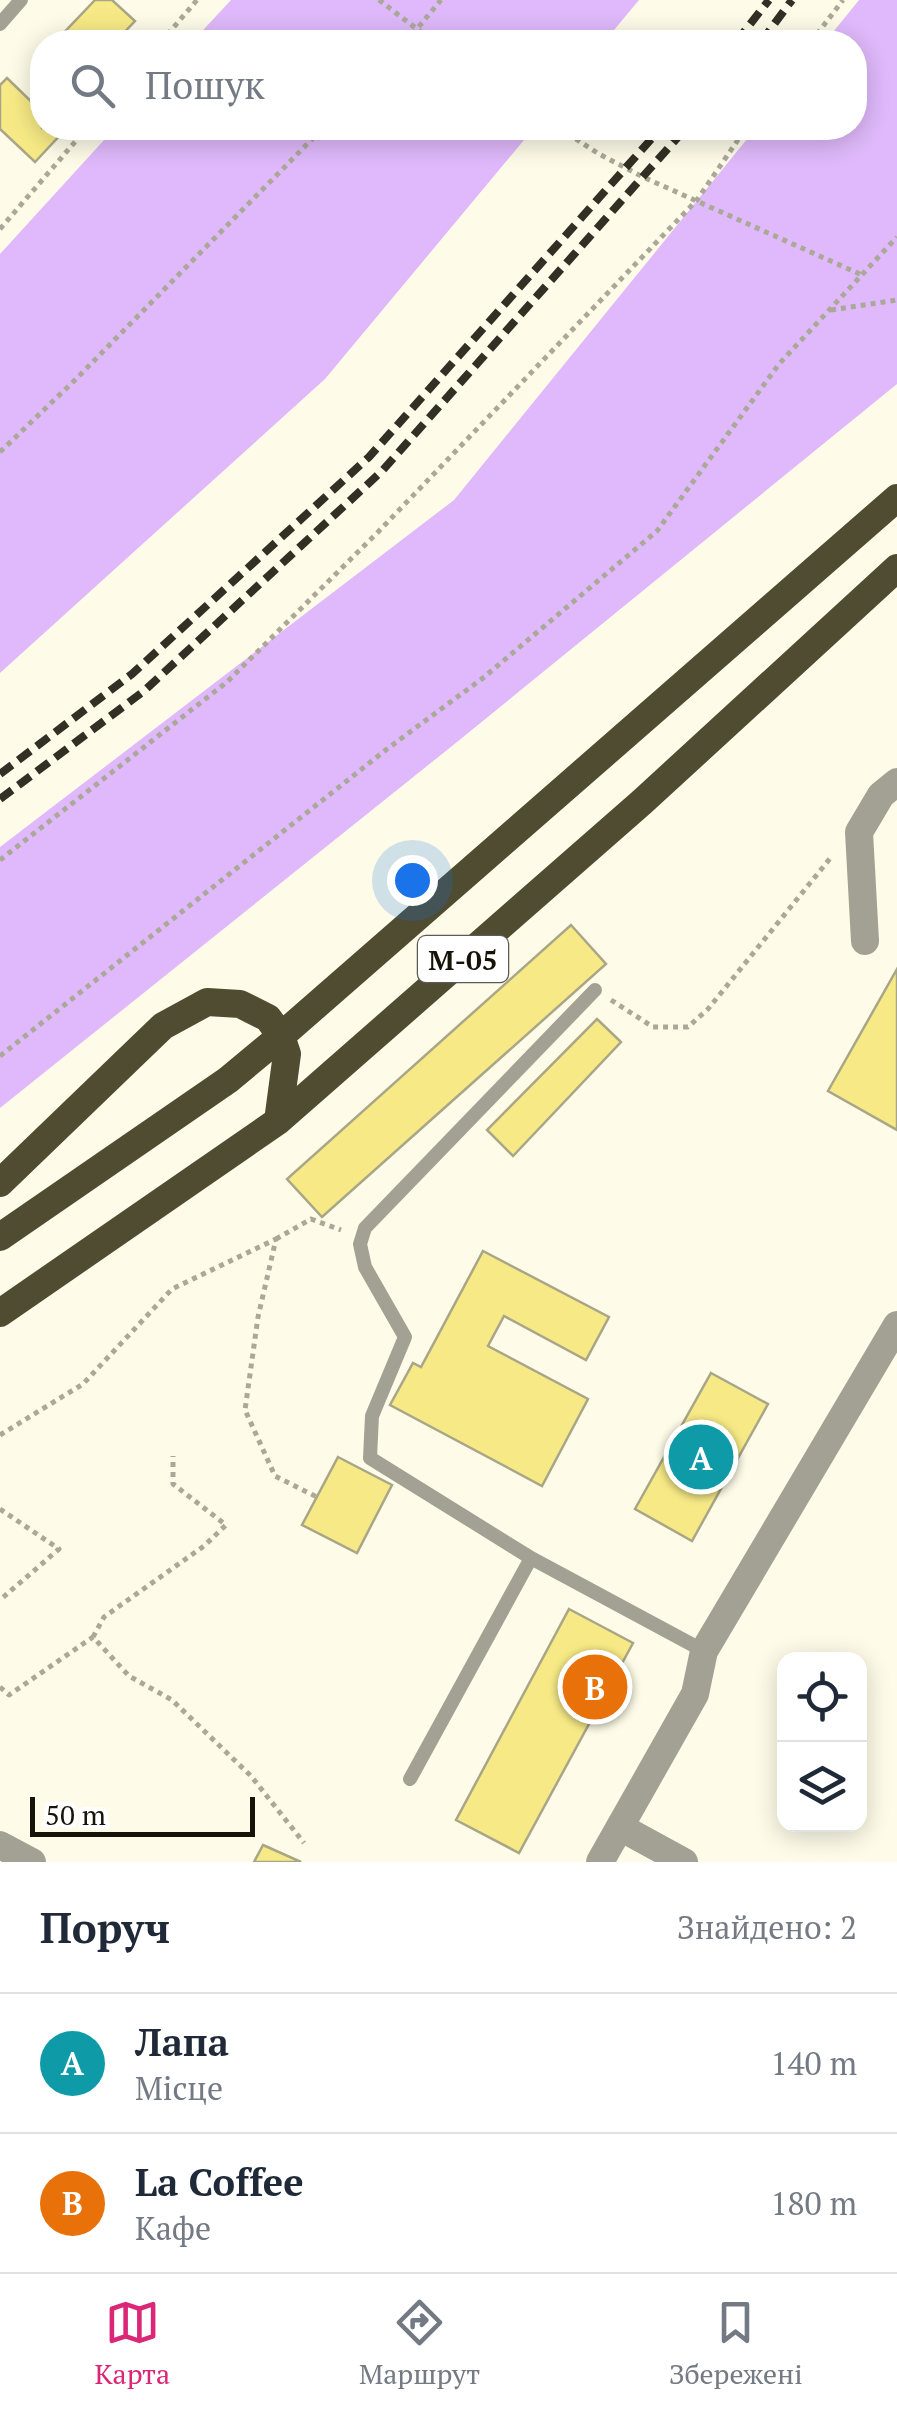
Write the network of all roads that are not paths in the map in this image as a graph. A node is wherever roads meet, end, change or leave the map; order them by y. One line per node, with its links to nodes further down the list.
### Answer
1 (21, 0): 2 (lane)
2 (0, 24)
3 (897, 498): 8 (highway, М-05)
4 (897, 568): 9 (highway, М-05)
5 (897, 782): 6 (street)
6 (865, 941)
7 (595, 990): 14 (lane)
8 (281, 1036): 9 (highway); 10 (highway); 11 (highway, М-05)
9 (278, 1121): 12 (highway, М-05)
10 (0, 1183)
11 (0, 1236)
12 (0, 1313)
13 (897, 1326): 15 (street)
14 (531, 1558): 15 (lane); 16 (lane)
15 (704, 1651): 17 (street)
16 (410, 1779)
17 (620, 1827): 20 (street); 21 (street)
18 (0, 1844): 19 (street)
19 (32, 1862)
20 (600, 1862)
21 (684, 1862)

